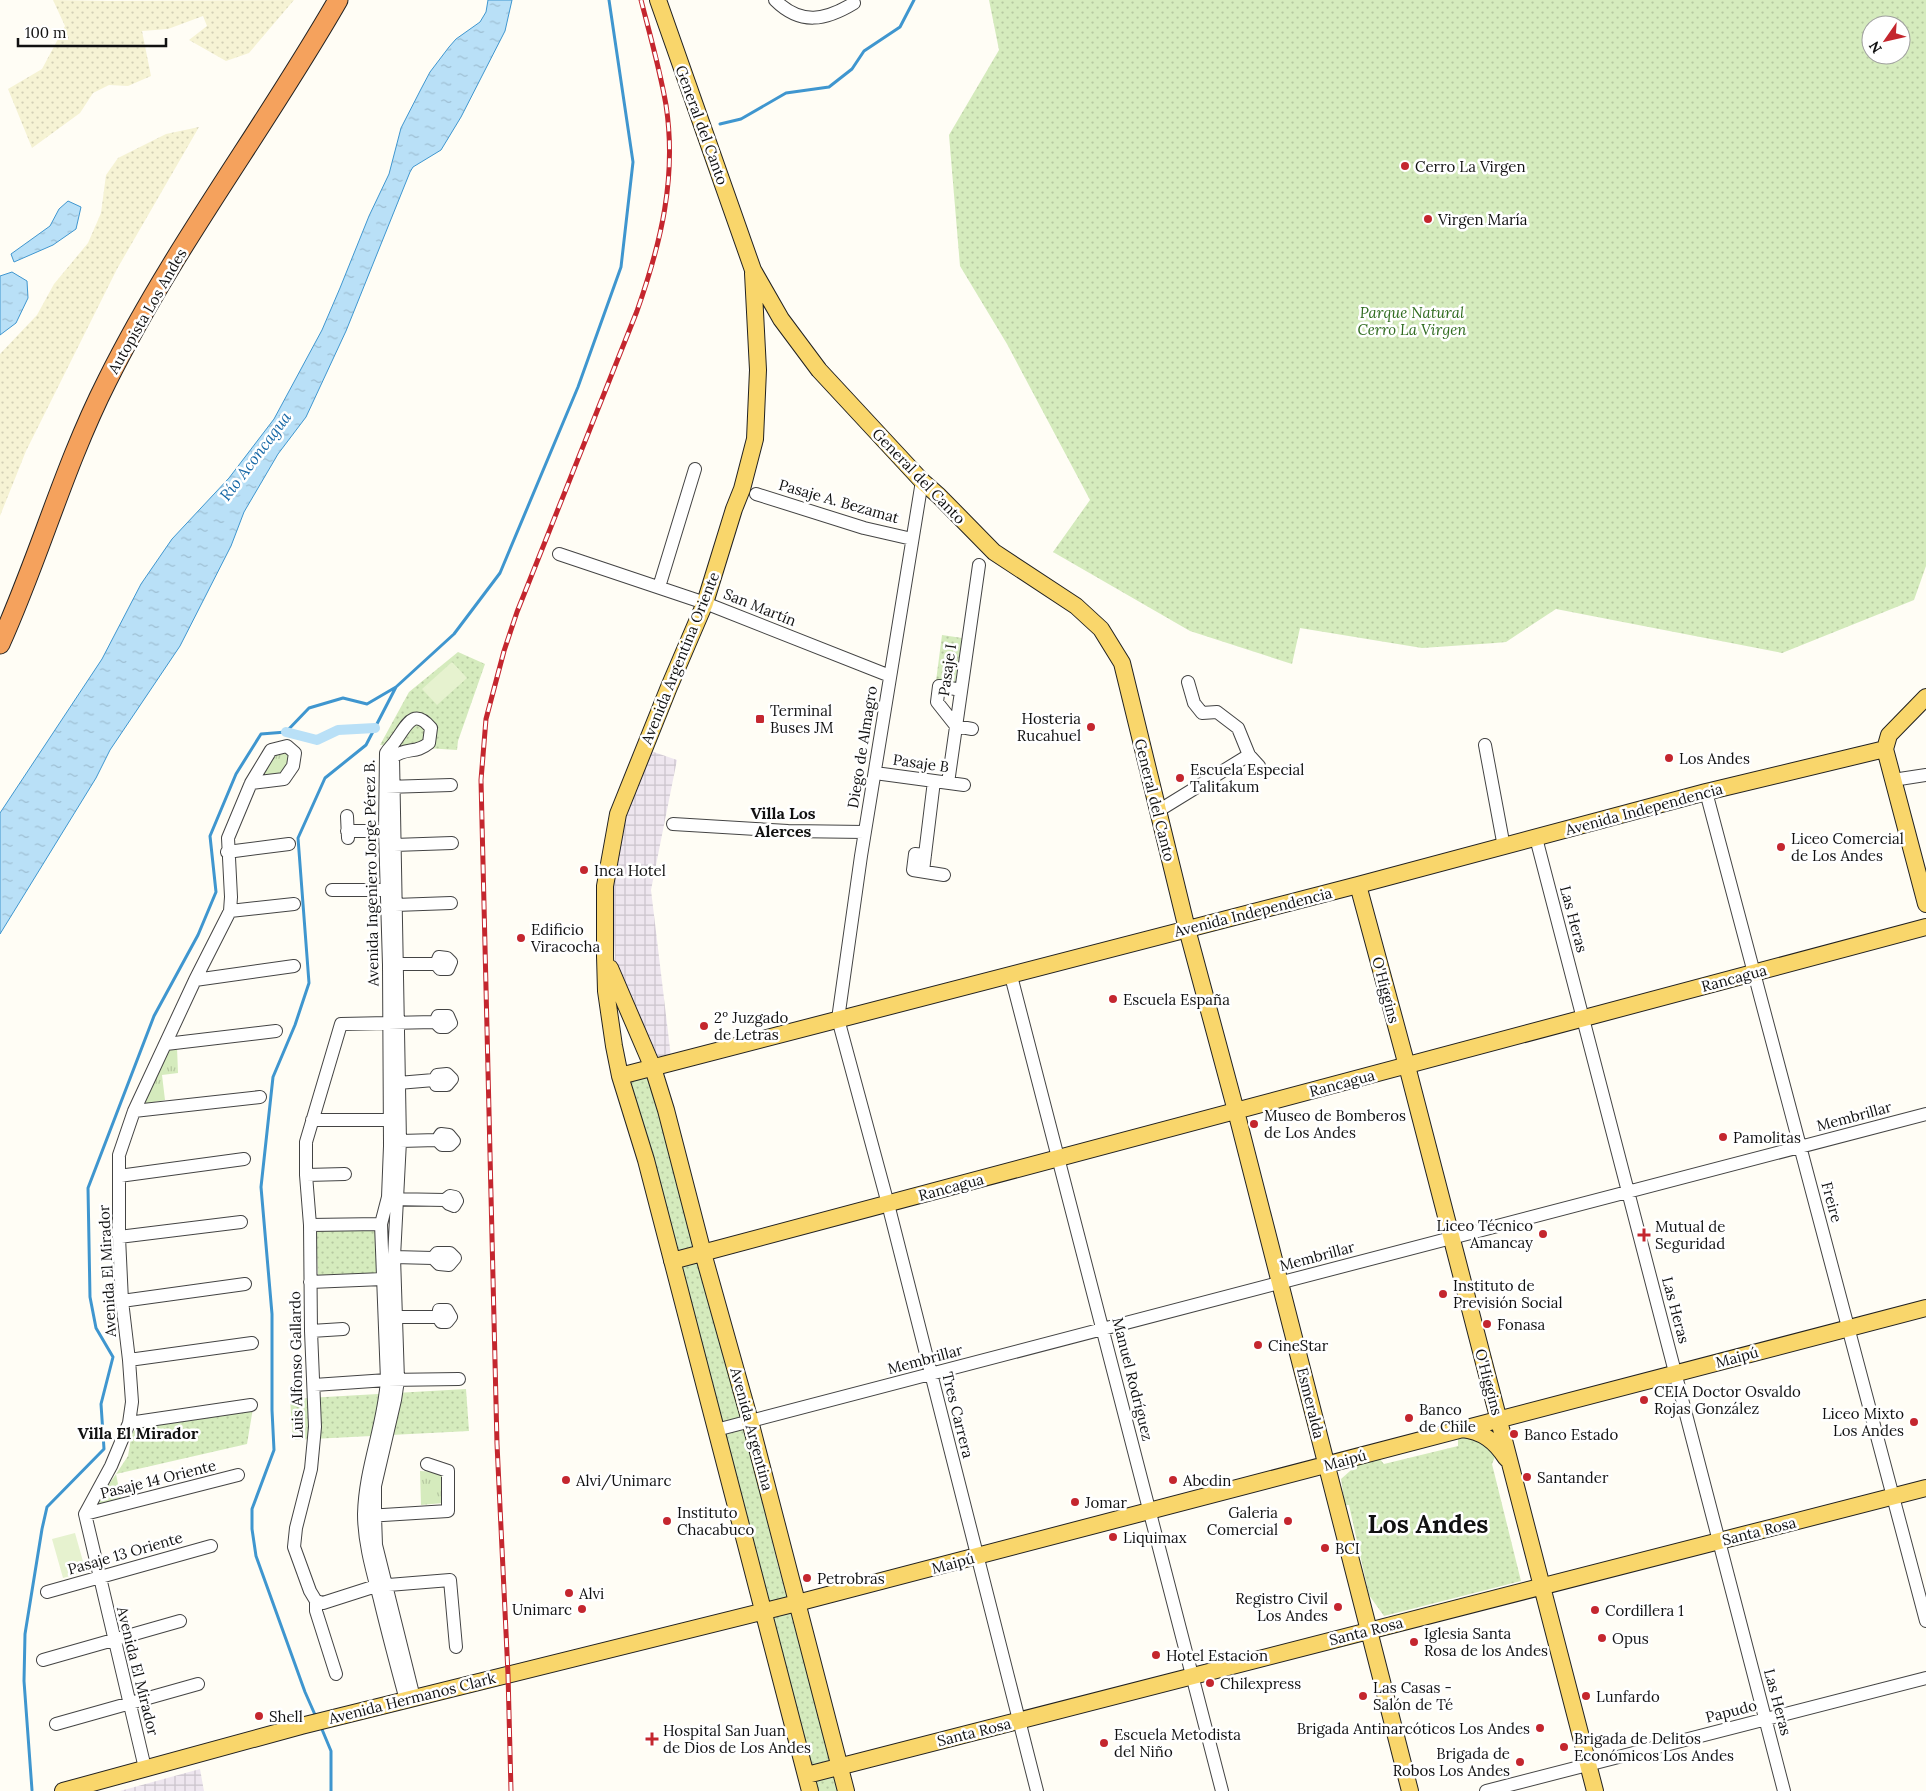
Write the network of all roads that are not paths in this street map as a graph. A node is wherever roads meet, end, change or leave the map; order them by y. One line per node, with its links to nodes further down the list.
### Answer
1 (338, 0): 14 (highway, Autopista Los Andes)
2 (658, 0): 5 (main road, General del Canto)
3 (775, 0): 4 (street)
4 (854, 3)
5 (753, 270): 7 (main road, General del Canto); 13 (main road, Avenida Argentina Oriente)
6 (696, 469): 12 (street)
7 (922, 481): 9 (street, Diego de Almagro); 35 (main road, General del Canto)
8 (756, 494): 9 (street, Pasaje A. Bezamat)
9 (912, 539): 15 (street, Diego de Almagro)
10 (559, 554): 12 (street, San Martín)
11 (978, 565): 17 (street, Pasaje I)
12 (660, 587): 13 (street, San Martín)
13 (705, 603): 15 (street, San Martín); 57 (main road, Avenida Argentina Oriente)
14 (0, 644)
15 (890, 676): 25 (street, Diego de Almagro)
16 (1188, 682): 23 (street)
17 (961, 690): 19 (street, Pasaje I); 19 (street, Pasaje I)
18 (1926, 697): 22 (main road)
19 (956, 726): 20 (street); 30 (street, Pasaje I)
20 (972, 729)
21 (1485, 745): 44 (street)
22 (1885, 749): 27 (main road); 34 (main road, Avenida Independencia)
23 (1249, 755): 24 (street); 35 (street)
24 (1259, 766)
25 (875, 773): 28 (street, Pasaje B); 39 (street, Diego de Almagro)
26 (1926, 775): 27 (street)
27 (1893, 780): 52 (main road)
28 (934, 781): 30 (street, Pasaje B); 46 (street)
29 (251, 783): 45 (street, Avenida El Mirador)
30 (948, 783): 32 (street, Pasaje B)
31 (451, 785): 33 (street)
32 (964, 785)
33 (389, 787): 33 (street, Avenida Ingeniero Jorge Pérez B.); 38 (street, Avenida Ingeniero Jorge Pérez B.); 43 (street, Avenida Ingeniero Jorge Pérez B.)
34 (1706, 792): 40 (main road, Avenida Independencia); 61 (street, Freire)
35 (1158, 811): 56 (main road, General del Canto)
36 (347, 816): 38 (street)
37 (673, 824): 39 (street)
38 (385, 831): 49 (street, Avenida Ingeniero Jorge Pérez B.)
39 (865, 832): 64 (street, Diego de Almagro)
40 (1536, 838): 44 (main road, Avenida Independencia); 65 (street, Las Heras)
41 (452, 843): 43 (street)
42 (289, 844): 45 (street)
43 (394, 845): 53 (street, Avenida Ingeniero Jorge Pérez B.)
44 (1504, 847): 47 (main road, Avenida Independencia)
45 (227, 852): 54 (street, Avenida El Mirador)
46 (944, 875)
47 (1358, 885): 56 (main road, Avenida Independencia); 70 (main road, O'Higgins)
48 (332, 890): 49 (street)
49 (388, 890): 53 (street); 67 (street, Avenida Ingeniero Jorge Pérez B.)
50 (451, 902): 53 (street)
51 (294, 904): 54 (street)
52 (1926, 904)
53 (395, 905): 58 (street, Avenida Ingeniero Jorge Pérez B.)
54 (230, 911): 63 (street, Avenida El Mirador)
55 (1926, 927): 61 (main road, Rancagua)
56 (1186, 929): 62 (main road, Avenida Independencia); 77 (main road, Esmeralda)
57 (605, 956): 71 (main road, Avenida Argentina Oriente); 72 (main road, Avenida Argentina Oriente)
58 (396, 964): 59 (street); 67 (street, Avenida Ingeniero Jorge Pérez B.)
59 (436, 964)
60 (294, 966): 63 (street)
61 (1754, 973): 65 (main road, Rancagua); 83 (street, Freire)
62 (1011, 976): 64 (main road, Avenida Independencia); 84 (street, Manuel Rodríguez)
63 (195, 980): 69 (street, Avenida El Mirador)
64 (838, 1019): 71 (main road, Avenida Independencia); 92 (street, Tres Carrera)
65 (1583, 1019): 70 (main road, Rancagua); 89 (street, Las Heras)
66 (435, 1022): 67 (street)
67 (393, 1023): 74 (street, Avenida Ingeniero Jorge Pérez B.); 79 (street, Luis Alfonso Gallardo); 80 (street, Avenida Ingeniero Jorge Pérez B.)
68 (276, 1031): 69 (street)
69 (166, 1044): 76 (street, Avenida El Mirador)
70 (1407, 1066): 77 (main road, Rancagua); 97 (main road, O'Higgins)
71 (653, 1068): 72 (main road, Avenida Independencia); 98 (main road, Avenida Argentina)
72 (620, 1076): 101 (main road)
73 (434, 1080): 74 (street)
74 (398, 1083): 80 (street, Avenida Ingeniero Jorge Pérez B.)
75 (260, 1097): 76 (street)
76 (134, 1111): 88 (street, Avenida El Mirador)
77 (1236, 1111): 84 (main road, Rancagua); 104 (main road, Esmeralda)
78 (1926, 1114): 83 (street, Membrillar)
79 (312, 1120): 80 (street); 87 (street, Luis Alfonso Gallardo)
80 (394, 1120): 82 (street, Avenida Ingeniero Jorge Pérez B.); 90 (street, Avenida Ingeniero Jorge Pérez B.)
81 (437, 1140): 82 (street)
82 (400, 1141): 90 (street, Avenida Ingeniero Jorge Pérez B.)
83 (1800, 1147): 89 (street, Membrillar); 110 (street, Freire)
84 (1059, 1158): 92 (main road, Rancagua); 111 (street, Manuel Rodríguez)
85 (244, 1159): 88 (street)
86 (345, 1174): 87 (street)
87 (306, 1175): 95 (street, Luis Alfonso Gallardo)
88 (119, 1176): 96 (street, Avenida El Mirador)
89 (1628, 1192): 97 (street, Membrillar); 116 (street, Las Heras)
90 (392, 1199): 91 (street); 94 (street, Avenida Ingeniero Jorge Pérez B.); 99 (street, Avenida Ingeniero Jorge Pérez B.)
91 (445, 1200)
92 (888, 1204): 98 (main road, Rancagua); 117 (street, Tres Carrera)
93 (241, 1222): 96 (street)
94 (382, 1224): 95 (street); 102 (street, Avenida Ingeniero Jorge Pérez B.)
95 (310, 1225): 103 (street, Luis Alfonso Gallardo)
96 (119, 1237): 106 (street, Avenida El Mirador)
97 (1451, 1238): 104 (street, Membrillar); 122 (main road, O'Higgins)
98 (703, 1253): 101 (main road, Rancagua); 123 (main road, Avenida Argentina)
99 (394, 1257): 100 (street); 109 (street, Avenida Ingeniero Jorge Pérez B.)
100 (434, 1258)
101 (672, 1261): 126 (main road)
102 (383, 1279): 103 (street); 109 (street, Avenida Ingeniero Jorge Pérez B.)
103 (310, 1282): 113 (street, Luis Alfonso Gallardo)
104 (1280, 1283): 111 (street, Membrillar); 130 (main road, Esmeralda)
105 (245, 1284): 106 (street)
106 (122, 1301): 115 (street, Avenida El Mirador)
107 (1926, 1308): 110 (main road, Maipú)
108 (438, 1316): 109 (street)
109 (390, 1317): 119 (street, Avenida Ingeniero Jorge Pérez B.)
110 (1848, 1328): 116 (main road, Maipú); 134 (street, Freire)
111 (1104, 1329): 117 (street, Membrillar); 135 (street, Manuel Rodríguez)
112 (343, 1330): 113 (street)
113 (310, 1331): 120 (street, Luis Alfonso Gallardo)
114 (252, 1343): 115 (street)
115 (129, 1360): 124 (street, Avenida El Mirador)
116 (1676, 1373): 122 (main road, Maipú); 138 (street, Las Heras)
117 (931, 1374): 123 (street, Membrillar); 140 (street, Tres Carrera)
118 (459, 1379): 119 (street)
119 (392, 1380): 120 (street); 137 (street, Avenida Ingeniero Jorge Pérez B.)
120 (314, 1385): 148 (street, Luis Alfonso Gallardo)
121 (251, 1405): 124 (street)
122 (1498, 1420): 125 (main road, Maipú); 129 (main road, O'Higgins)
123 (750, 1421): 126 (street, Membrillar); 149 (main road, Avenida Argentina)
124 (129, 1423): 136 (street, Avenida El Mirador)
125 (1461, 1429): 127 (main road, Maipú); 129 (main road)
126 (716, 1430): 150 (main road)
127 (1357, 1457): 130 (main road, Maipú); 133 (main road)
128 (427, 1464): 137 (street)
129 (1510, 1464): 141 (main road, O'Higgins)
130 (1327, 1465): 133 (main road, Esmeralda); 135 (main road, Maipú)
131 (238, 1475): 136 (street, Pasaje 14 Oriente)
132 (1926, 1488): 134 (main road, Santa Rosa)
133 (1333, 1489): 147 (main road, Esmeralda)
134 (1893, 1496): 138 (main road, Santa Rosa); 152 (street, Freire)
135 (1150, 1511): 140 (main road, Maipú); 159 (street, Manuel Rodríguez)
136 (85, 1514): 142 (street, Avenida El Mirador)
137 (370, 1516): 143 (street, Avenida Ingeniero Jorge Pérez B.)
138 (1719, 1541): 144 (main road, Santa Rosa); 164 (street, Las Heras)
139 (211, 1546): 142 (street, Pasaje 13 Oriente)
140 (977, 1556): 149 (main road, Maipú); 165 (street, Tres Carrera)
141 (1535, 1561): 144 (main road, O'Higgins); 146 (main road)
142 (99, 1576): 145 (street, Pasaje 13 Oriente); 155 (street, Avenida El Mirador)
143 (380, 1586): 148 (street); 156 (street); 162 (street, Avenida Ingeniero Jorge Pérez B.)
144 (1542, 1586): 146 (main road, Santa Rosa); 167 (main road, O'Higgins)
145 (47, 1592)
146 (1512, 1594): 153 (main road, Santa Rosa)
147 (1360, 1598): 153 (main road); 154 (main road, Esmeralda)
148 (316, 1600): 158 (street, Luis Alfonso Gallardo)
149 (797, 1603): 150 (main road, Maipú); 168 (main road, Avenida Argentina)
150 (764, 1612): 162 (main road, Avenida Hermanos Clark); 170 (main road)
151 (180, 1620): 155 (street)
152 (1926, 1622)
153 (1391, 1625): 154 (main road, Santa Rosa)
154 (1369, 1631): 159 (main road, Santa Rosa); 175 (main road, Esmeralda)
155 (114, 1640): 157 (street); 163 (street, Avenida El Mirador)
156 (456, 1647)
157 (43, 1660)
158 (336, 1674)
159 (1192, 1676): 165 (main road, Santa Rosa); 174 (street, Manuel Rodríguez)
160 (1926, 1678): 164 (street, Papudo)
161 (198, 1684): 163 (street)
162 (410, 1699): 169 (main road, Avenida Hermanos Clark)
163 (130, 1704): 166 (street); 169 (street, Avenida El Mirador)
164 (1765, 1719): 167 (street, Papudo); 178 (street, Las Heras)
165 (1019, 1721): 168 (main road, Santa Rosa); 173 (street, Tres Carrera)
166 (56, 1724)
167 (1588, 1765): 176 (street, Papudo); 177 (main road, O'Higgins)
168 (840, 1767): 170 (main road, Santa Rosa); 172 (main road, Avenida Argentina)
169 (145, 1768): 171 (main road, Avenida Hermanos Clark)
170 (808, 1783)
171 (63, 1791)
172 (846, 1791)
173 (1037, 1791)
174 (1222, 1791)
175 (1410, 1791)
176 (1486, 1791)
177 (1595, 1791)
178 (1784, 1791)

